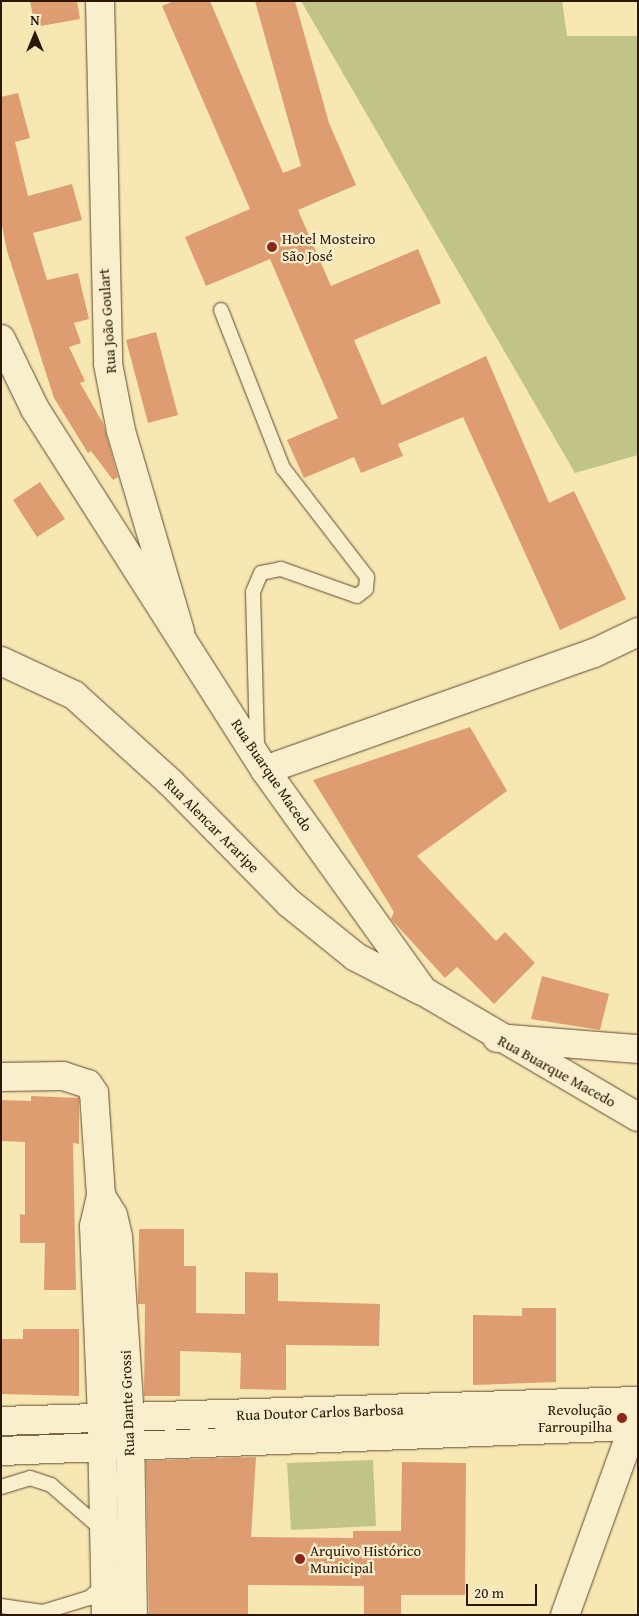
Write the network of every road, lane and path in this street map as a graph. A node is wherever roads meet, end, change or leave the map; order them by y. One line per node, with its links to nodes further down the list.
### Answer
1 (100, 1): 4 (street, Rua João Goulart)
2 (221, 310): 7 (lane)
3 (1, 339): 4 (street, Rua Buarque Macedo)
4 (180, 632): 7 (street, Rua Buarque Macedo)
5 (638, 632): 7 (street)
6 (1, 661): 8 (street, Rua Alencar Araripe)
7 (261, 764): 8 (street, Rua Buarque Macedo)
8 (423, 992): 9 (street, Rua Buarque Macedo)
9 (496, 1038): 10 (street); 12 (street, Rua Buarque Macedo)
10 (638, 1049)
11 (1, 1077): 13 (street, Rua Dante Grossi)
12 (638, 1117)
13 (101, 1196): 15 (street, Rua Dante Grossi); 16 (street, Rua Dante Grossi)
14 (636, 1414): 18 (street, Rua Doutor Carlos Barbosa); 28 (street)
15 (102, 1418): 16 (street, Rua Doutor Carlos Barbosa); 17 (street, Rua Doutor Carlos Barbosa); 20 (street, Rua Dante Grossi)
16 (130, 1418): 18 (street, Rua Doutor Carlos Barbosa); 19 (street, Rua Dante Grossi)
17 (1, 1421)
18 (360, 1424): 19 (street, Rua Doutor Carlos Barbosa)
19 (129, 1447): 20 (street, Rua Doutor Carlos Barbosa); 27 (street, Rua Dante Grossi)
20 (103, 1448): 21 (street, Rua Doutor Carlos Barbosa); 23 (street, Rua Dante Grossi)
21 (1, 1451)
22 (1, 1487): 23 (lane)
23 (104, 1530): 24 (street, Rua Dante Grossi)
24 (105, 1585): 25 (lane); 26 (street, Rua Dante Grossi)
25 (1, 1606)
26 (106, 1615)
27 (133, 1615)
28 (565, 1615)

